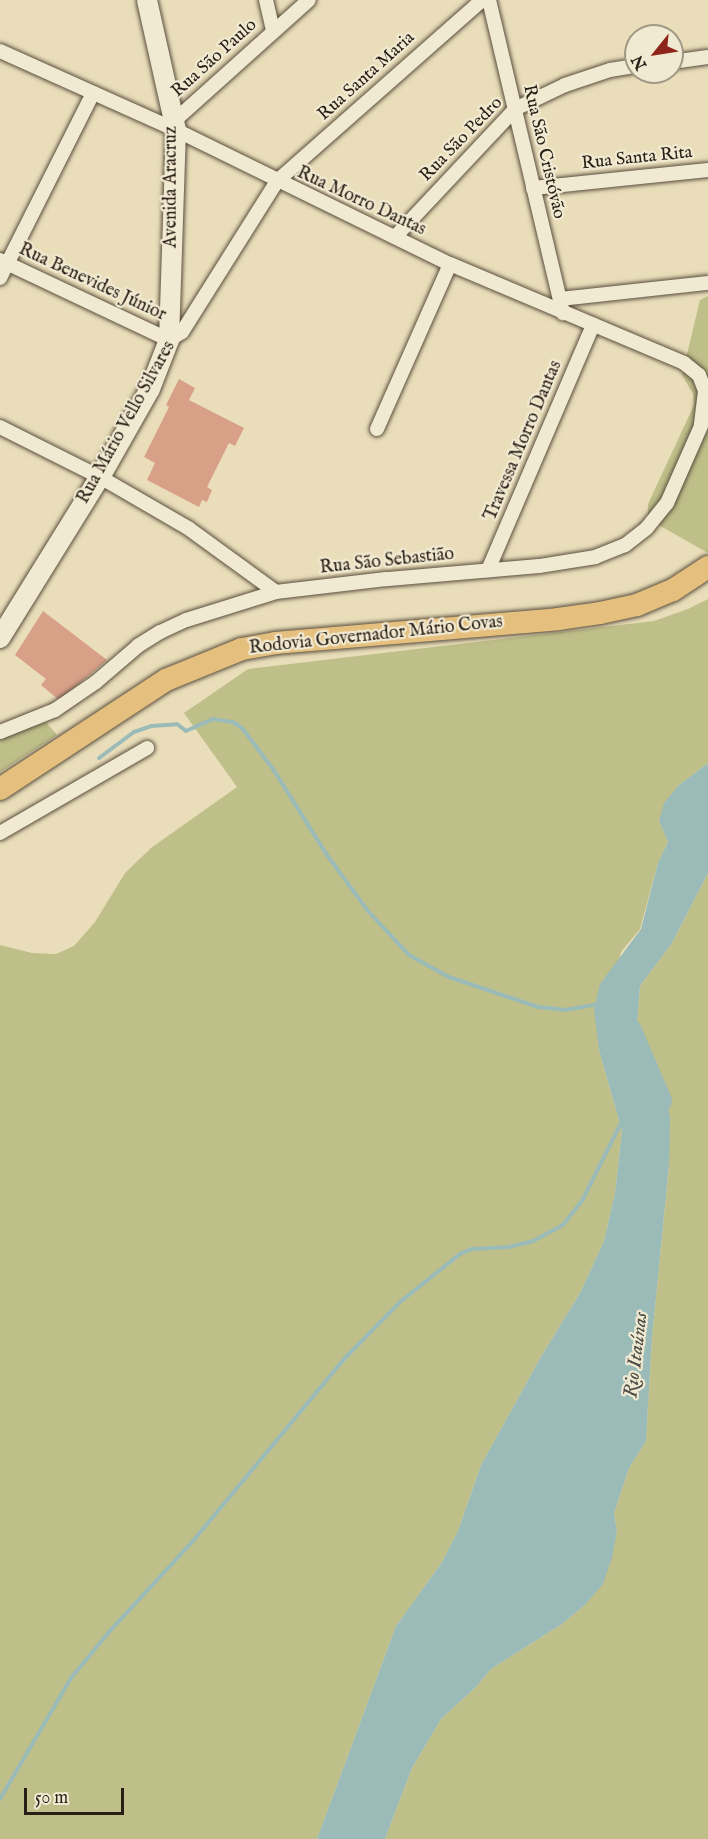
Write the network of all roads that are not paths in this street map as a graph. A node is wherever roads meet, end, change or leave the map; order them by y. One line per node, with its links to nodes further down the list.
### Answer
1 (147, 0): 13 (main road, Avenida Aracruz)
2 (266, 0): 6 (street)
3 (309, 0): 6 (street, Rua São Paulo)
4 (482, 0): 15 (street, Rua Santa Maria)
5 (489, 0): 12 (street, Rua São Cristóvão)
6 (273, 31): 13 (street, Rua São Paulo)
7 (0, 51): 11 (street, Rua Morro Dantas)
8 (708, 57): 9 (street)
9 (684, 60)
10 (624, 68): 12 (street, Rua São Pedro)
11 (93, 93): 13 (street, Rua Morro Dantas); 18 (street)
12 (515, 109): 16 (street, Rua São Cristóvão); 17 (street, Rua São Pedro)
13 (175, 125): 15 (street, Rua Morro Dantas); 25 (main road, Avenida Aracruz)
14 (708, 170): 16 (street, Rua Santa Rita)
15 (277, 181): 17 (street, Rua Morro Dantas); 25 (street, Rua Mário Vello Silvares)
16 (533, 188): 22 (street, Rua São Cristóvão)
17 (395, 237): 19 (street, Rua Morro Dantas)
18 (3, 261): 20 (street); 25 (street, Rua Benevides Júnior)
19 (450, 264): 23 (street, Rua Morro Dantas); 28 (street)
20 (0, 278)
21 (708, 283): 22 (street)
22 (560, 298): 23 (street, Rua São Cristóvão)
23 (563, 313): 24 (street, Rua Morro Dantas)
24 (594, 325): 26 (street, Rua Morro Dantas); 31 (street, Travessa Morro Dantas)
25 (169, 340): 29 (main road, Rua Mário Vello Silvares)
26 (704, 384): 31 (street, Rua São Sebastião)
27 (0, 426): 29 (street)
28 (377, 429)
29 (100, 477): 32 (street); 33 (main road, Rua Mário Vello Silvares)
30 (708, 567): 36 (highway, Rodovia Governador Mário Covas)
31 (488, 570): 32 (street, Rua São Sebastião)
32 (276, 592): 34 (street, Rua São Sebastião)
33 (0, 638)
34 (0, 732)
35 (147, 748): 37 (street)
36 (0, 789)
37 (0, 833)

